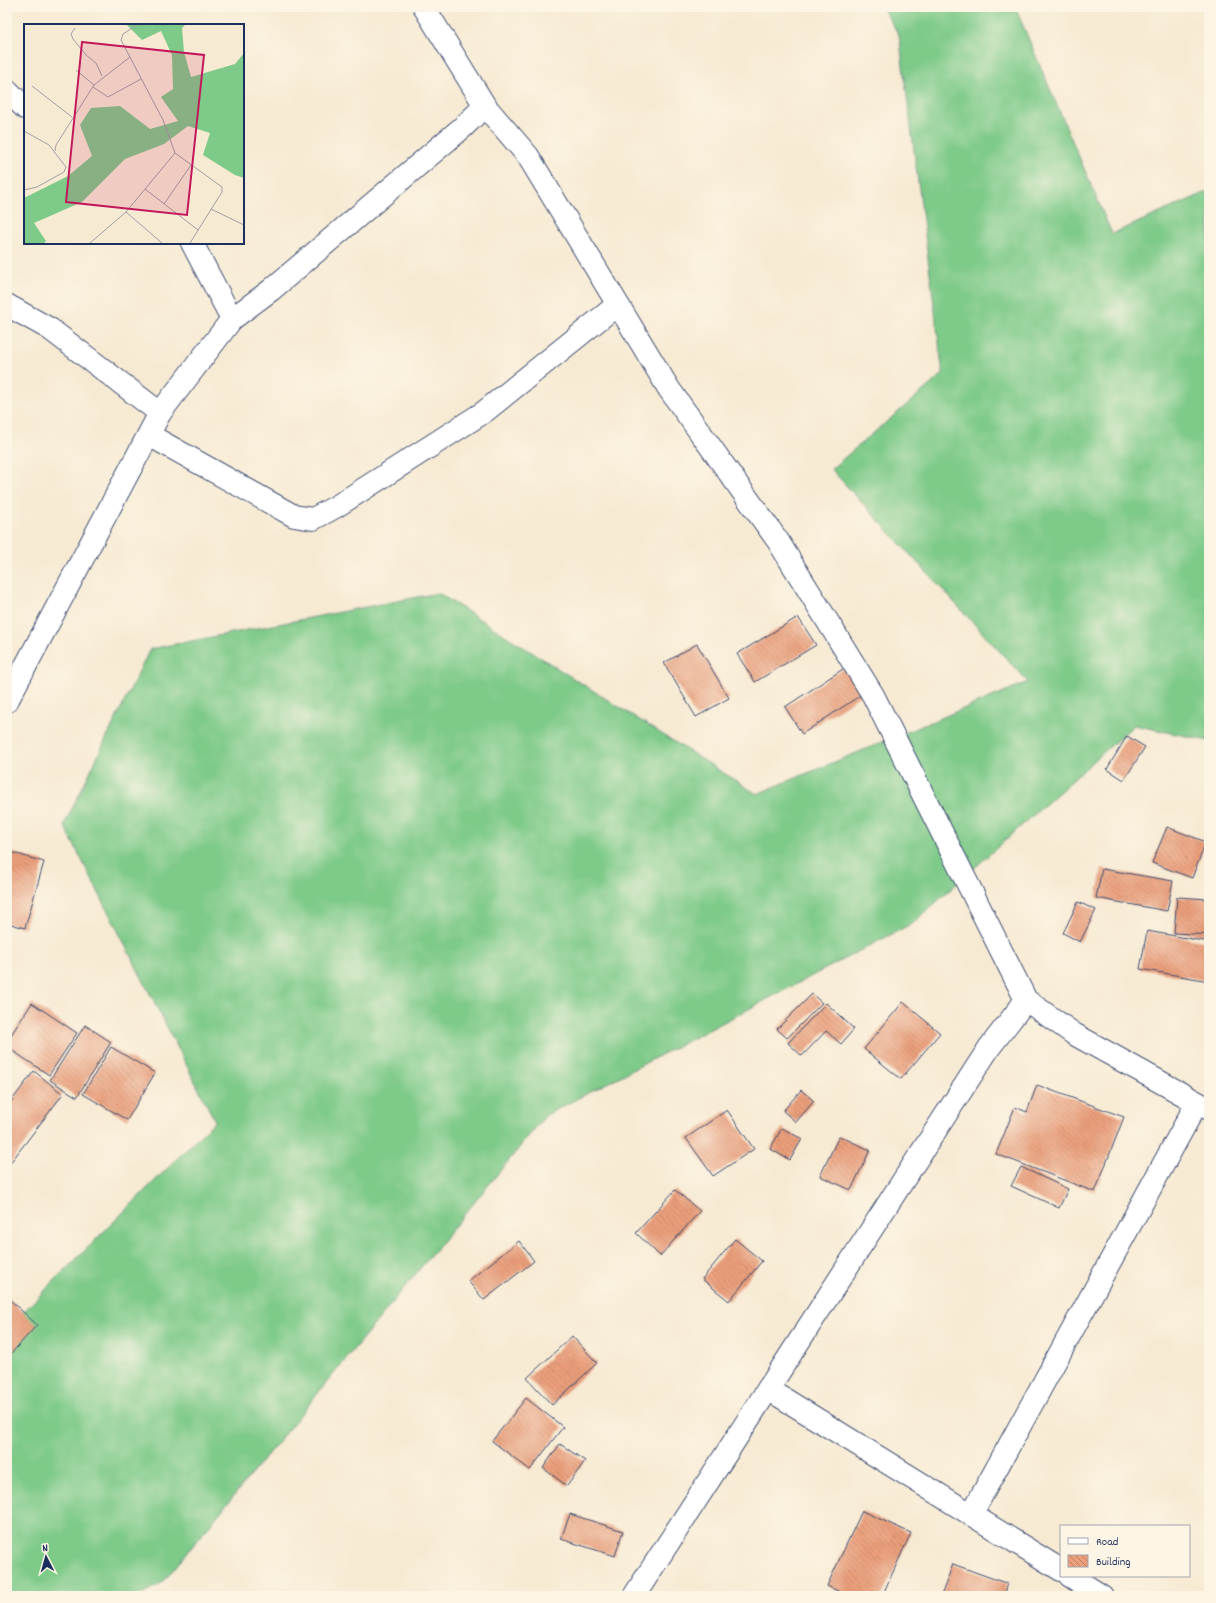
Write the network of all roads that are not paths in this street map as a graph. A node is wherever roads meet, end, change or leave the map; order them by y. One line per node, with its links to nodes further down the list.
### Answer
1 (424, 7): 3 (street)
2 (7, 90): 4 (street)
3 (485, 106): 6 (street); 8 (street)
4 (24, 107)
5 (193, 244): 8 (street)
6 (617, 305): 10 (street); 12 (street)
7 (7, 306): 9 (street)
8 (232, 319): 9 (street)
9 (160, 413): 10 (street)
10 (149, 435): 11 (street)
11 (7, 701)
12 (1026, 1000): 13 (street); 14 (street)
13 (1203, 1106): 15 (street)
14 (768, 1389): 15 (street); 18 (street)
15 (971, 1515): 16 (street)
16 (1060, 1569)
17 (1072, 1577): 19 (street)
18 (634, 1596)
19 (1102, 1596)

